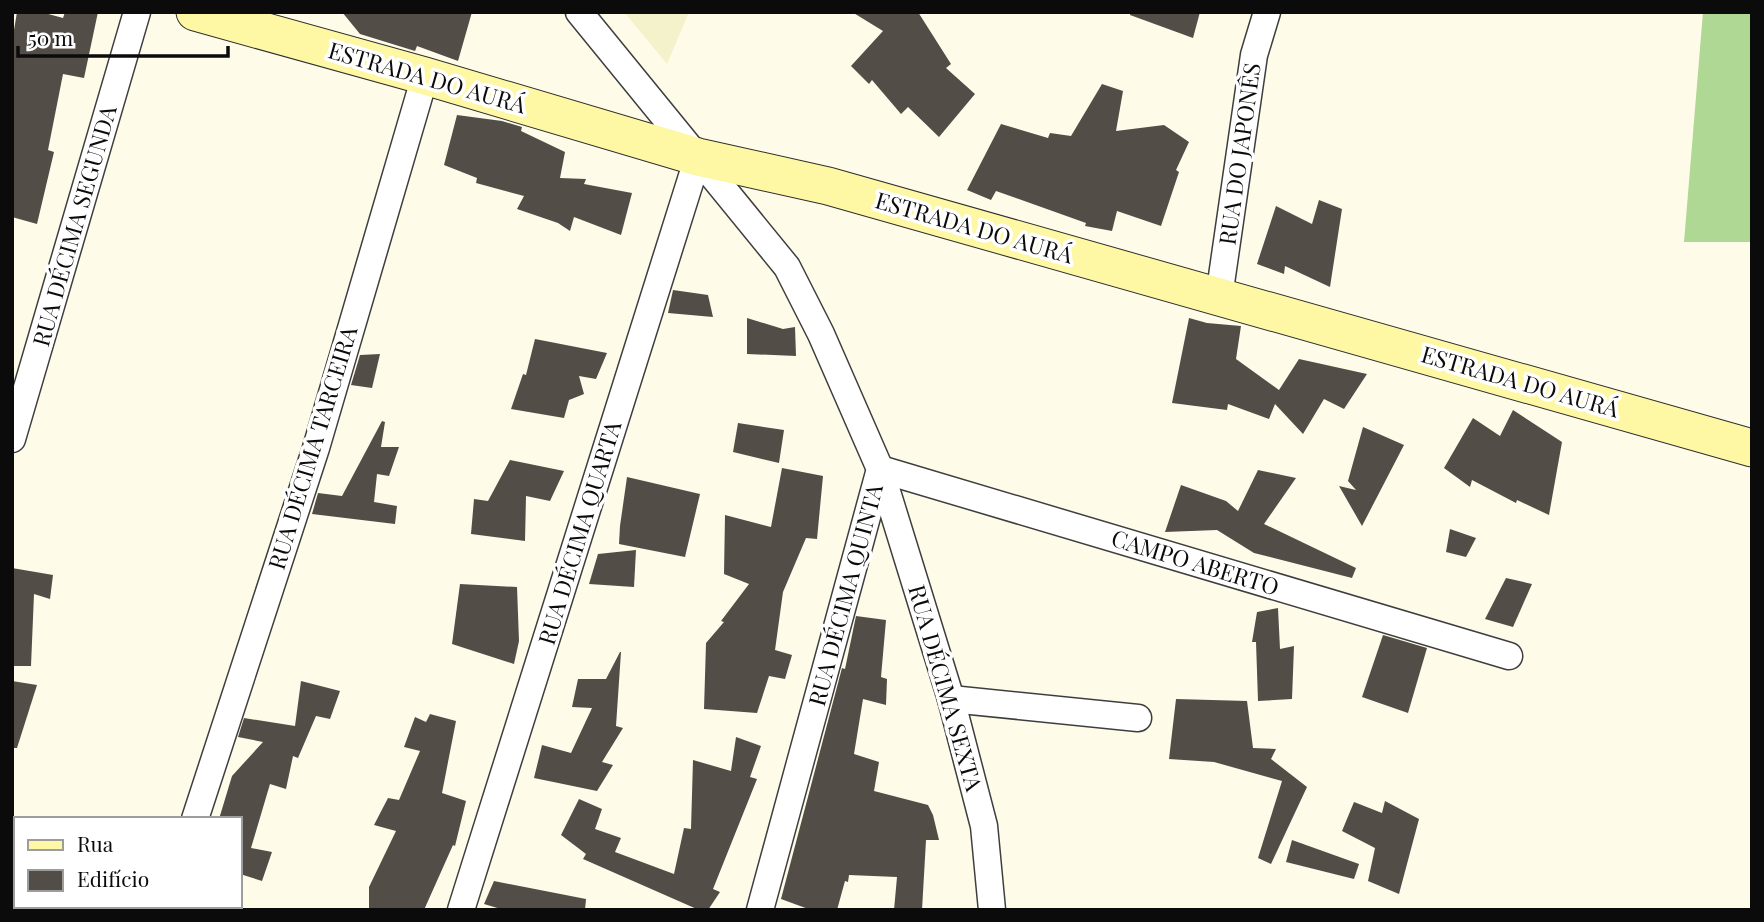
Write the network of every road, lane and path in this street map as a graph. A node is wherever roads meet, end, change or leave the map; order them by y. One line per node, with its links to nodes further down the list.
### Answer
1 (137, 12): 8 (street, RUA DÉCIMA SEGUNDA)
2 (195, 12): 5 (street, ESTRADA DO AURÁ)
3 (579, 12): 6 (street, RUA DÉCIMA QUINTA)
4 (1267, 12): 7 (street, RUA DO JAPONÊS)
5 (425, 76): 6 (street, ESTRADA DO AURÁ); 14 (street, RUA DÉCIMA TARCEIRA)
6 (698, 156): 7 (street, ESTRADA DO AURÁ); 10 (street, RUA DÉCIMA QUINTA); 15 (street, RUA DÉCIMA QUARTA)
7 (1219, 297): 9 (street, ESTRADA DO AURÁ)
8 (12, 439)
9 (1752, 448)
10 (880, 469): 11 (street, CAMPO ABERTO); 12 (street, RUA DÉCIMA SEXTA); 16 (street, RUA DÉCIMA QUINTA)
11 (1509, 656)
12 (951, 699): 13 (street); 17 (street, RUA DÉCIMA SEXTA)
13 (1138, 718)
14 (196, 817)
15 (461, 910)
16 (760, 910)
17 (992, 910)

